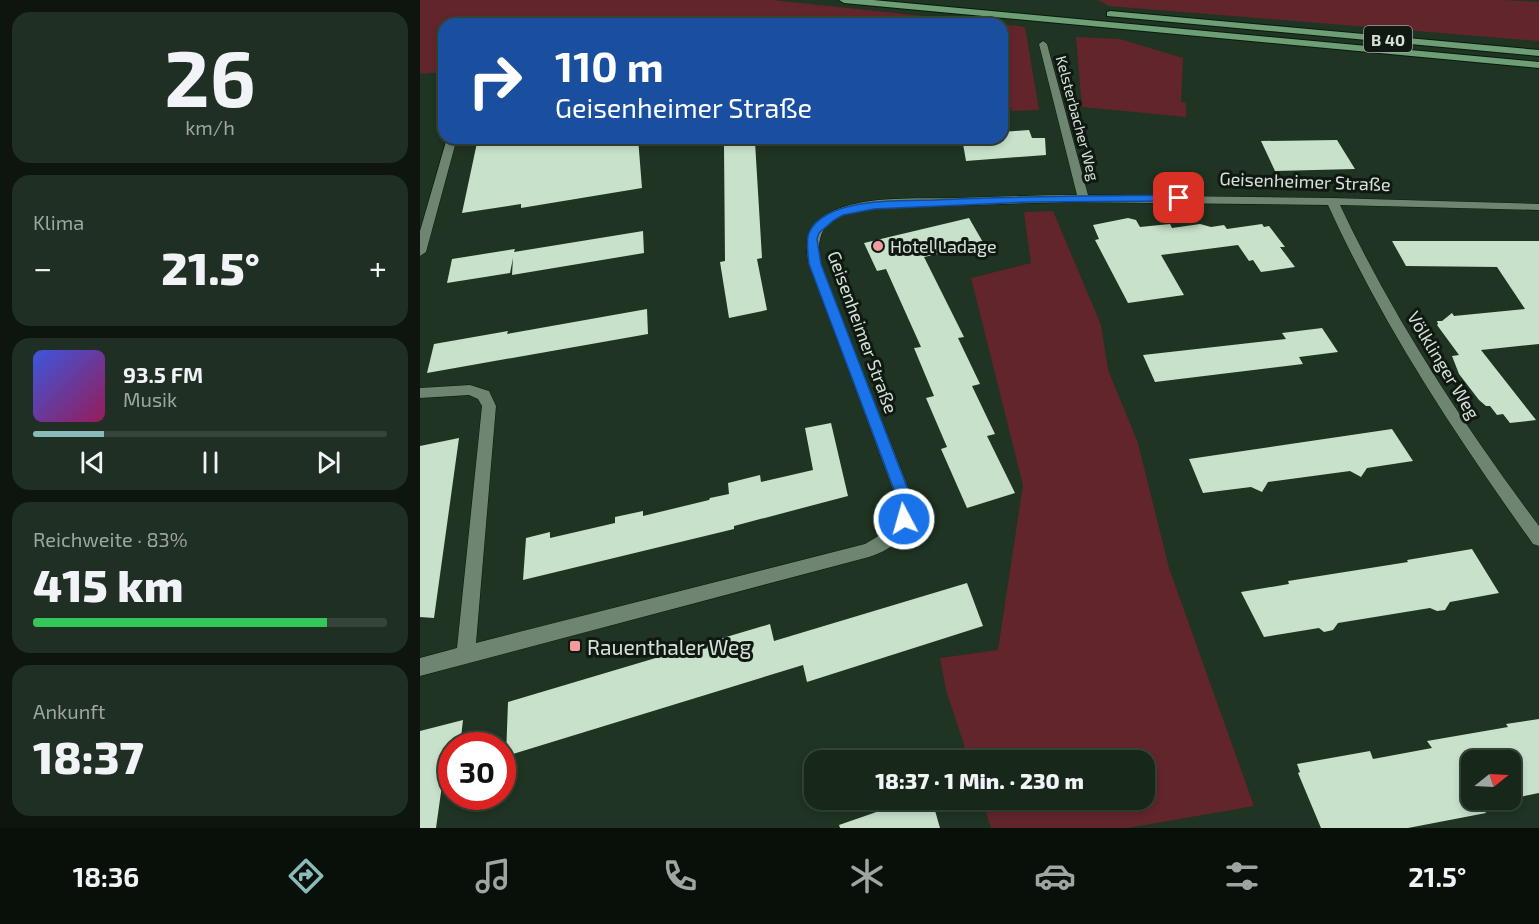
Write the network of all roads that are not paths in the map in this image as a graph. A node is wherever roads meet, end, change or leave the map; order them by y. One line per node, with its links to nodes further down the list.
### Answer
1 (844, 0): 5 (highway, B 40)
2 (955, 0): 4 (highway, B 40)
3 (1043, 44): 7 (street, Kelsterbacher Weg)
4 (1539, 52)
5 (1539, 65)
6 (450, 144): 10 (street)
7 (1083, 198): 8 (street, Geisenheimer Straße); 13 (street, Geisenheimer Straße)
8 (1332, 201): 9 (street, Geisenheimer Straße); 12 (street, Völklinger Weg)
9 (1539, 207)
10 (420, 252)
11 (420, 393): 13 (street)
12 (1539, 539)
13 (466, 654): 14 (street, Geisenheimer Straße)
14 (420, 667)

